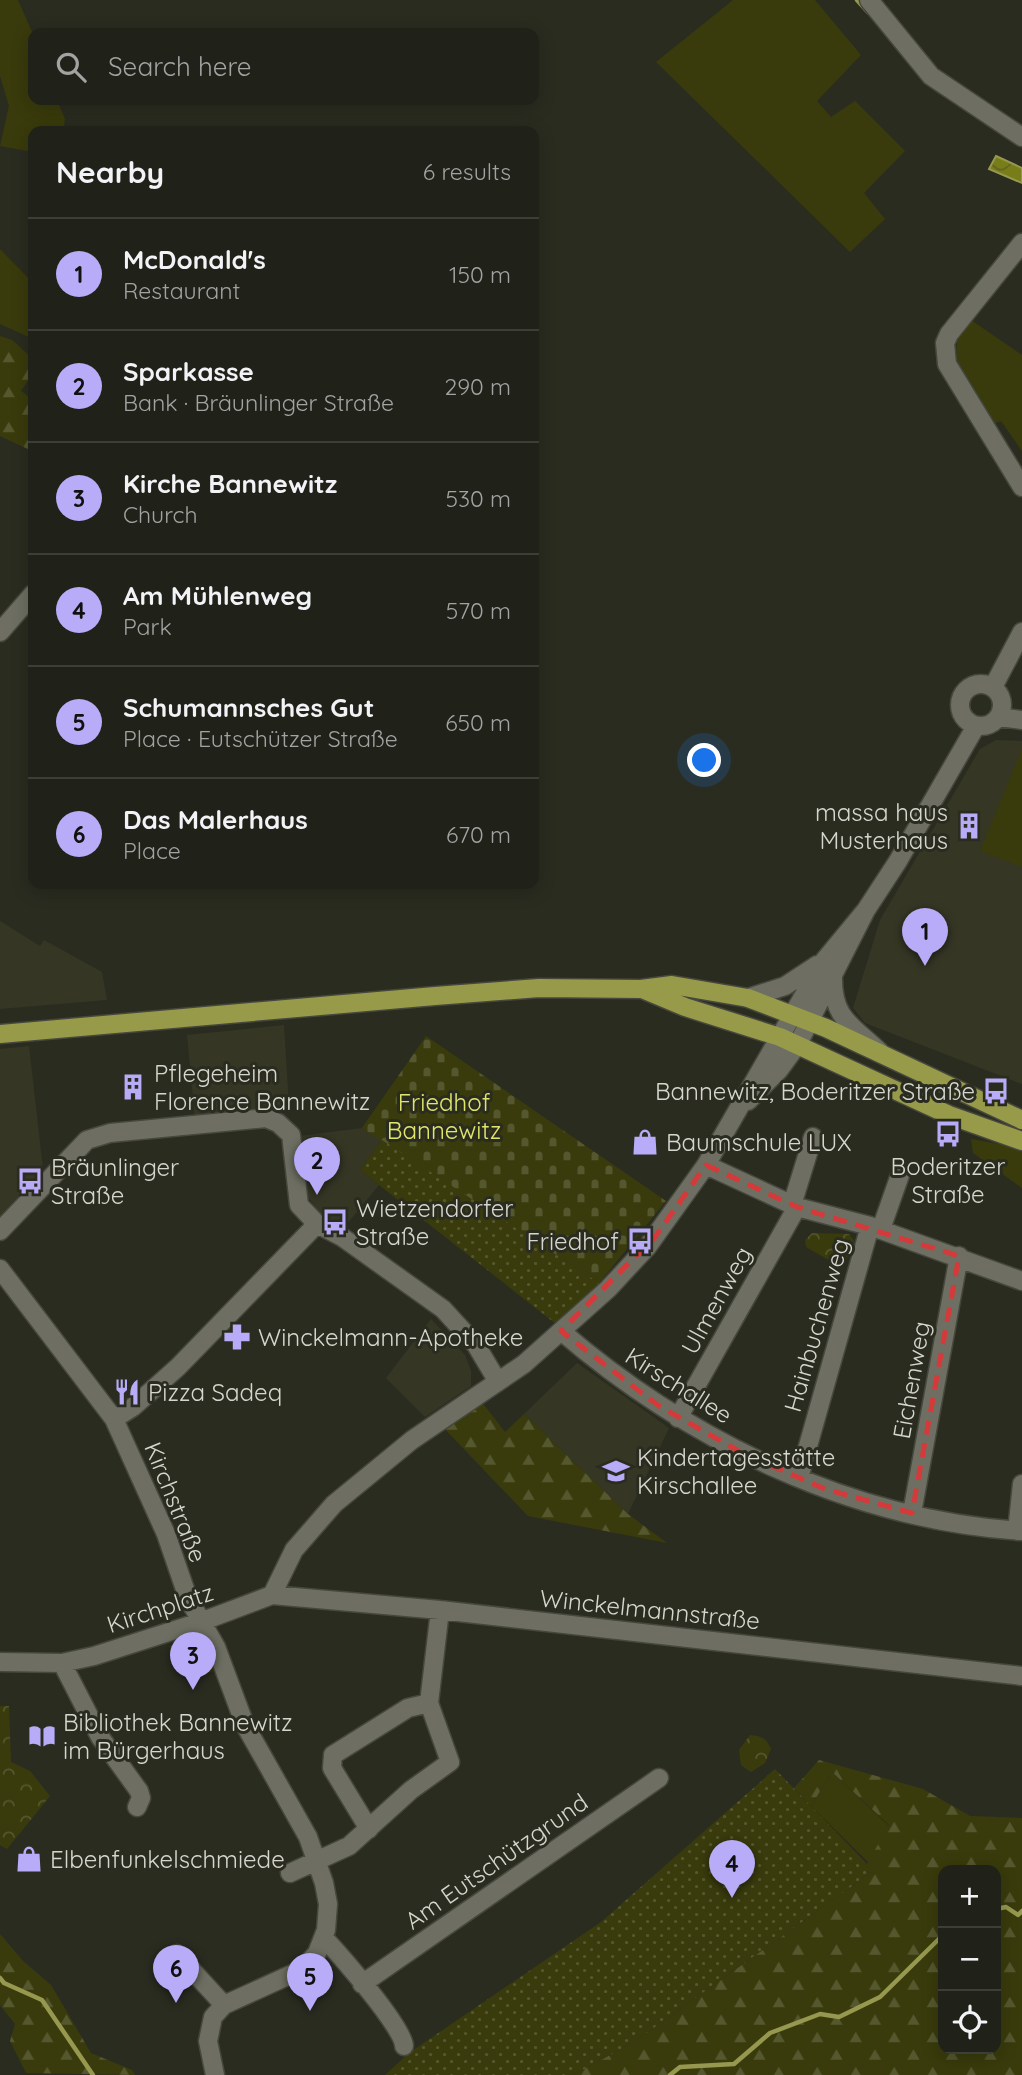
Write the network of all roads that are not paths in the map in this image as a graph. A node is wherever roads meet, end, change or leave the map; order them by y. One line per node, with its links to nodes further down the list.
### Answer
1 (869, 0): 2 (street)
2 (1022, 137)
3 (1022, 243): 4 (street)
4 (1022, 487)
5 (28, 600): 6 (street)
6 (0, 632)
7 (1022, 632): 8 (street)
8 (993, 687): 9 (street); 11 (street)
9 (999, 716): 10 (street); 11 (street)
10 (1022, 720)
11 (976, 726): 12 (street)
12 (828, 968): 14 (street); 15 (street); 19 (street)
13 (641, 989): 14 (main road); 16 (main road); 17 (main road)
14 (748, 998): 15 (main road)
15 (799, 1019): 17 (street); 18 (street); 19 (main road)
16 (0, 1034)
17 (780, 1037): 18 (main road); 20 (street)
18 (798, 1044): 20 (street); 23 (main road)
19 (885, 1056): 21 (main road)
20 (737, 1113): 24 (street)
21 (1022, 1120)
22 (813, 1137): 26 (street, Ulmenweg)
23 (1022, 1141)
24 (706, 1165): 26 (street); 33 (street)
25 (900, 1175): 28 (street, Hainbuchenweg)
26 (794, 1206): 28 (street); 35 (street, Ulmenweg)
27 (317, 1224): 29 (street); 34 (street); 36 (street)
28 (875, 1227): 30 (street); 37 (street, Hainbuchenweg)
29 (0, 1231)
30 (959, 1256): 32 (street); 39 (street, Eichenweg)
31 (0, 1269): 36 (street, Kirchstraße)
32 (1022, 1281)
33 (561, 1331): 34 (street); 35 (street, Kirschallee)
34 (498, 1382): 41 (street)
35 (678, 1418): 37 (street, Kirschallee)
36 (114, 1419): 43 (street, Kirchstraße)
37 (799, 1478): 39 (street, Kirschallee)
38 (1022, 1484): 40 (street)
39 (912, 1513): 40 (street, Kirschallee)
40 (1019, 1531)
41 (272, 1595): 42 (street, Winckelmannstraße); 43 (street, Kirchplatz)
42 (440, 1610): 46 (street, Winckelmannstraße); 47 (street)
43 (203, 1621): 45 (street, Kirchplatz); 51 (street, Kirchstraße)
44 (0, 1662): 45 (street, Kirchplatz)
45 (62, 1664): 49 (street)
46 (1022, 1676)
47 (429, 1703): 50 (street); 50 (street)
48 (659, 1778): 55 (street, Am Eutschützgrund)
49 (137, 1807)
50 (369, 1829): 51 (street)
51 (318, 1863): 52 (street); 53 (street, Kirchstraße)
52 (290, 1873)
53 (324, 1938): 55 (street); 56 (street)
54 (177, 1954): 56 (street)
55 (362, 1984): 57 (street)
56 (225, 2005): 58 (street)
57 (404, 2046)
58 (215, 2075)

